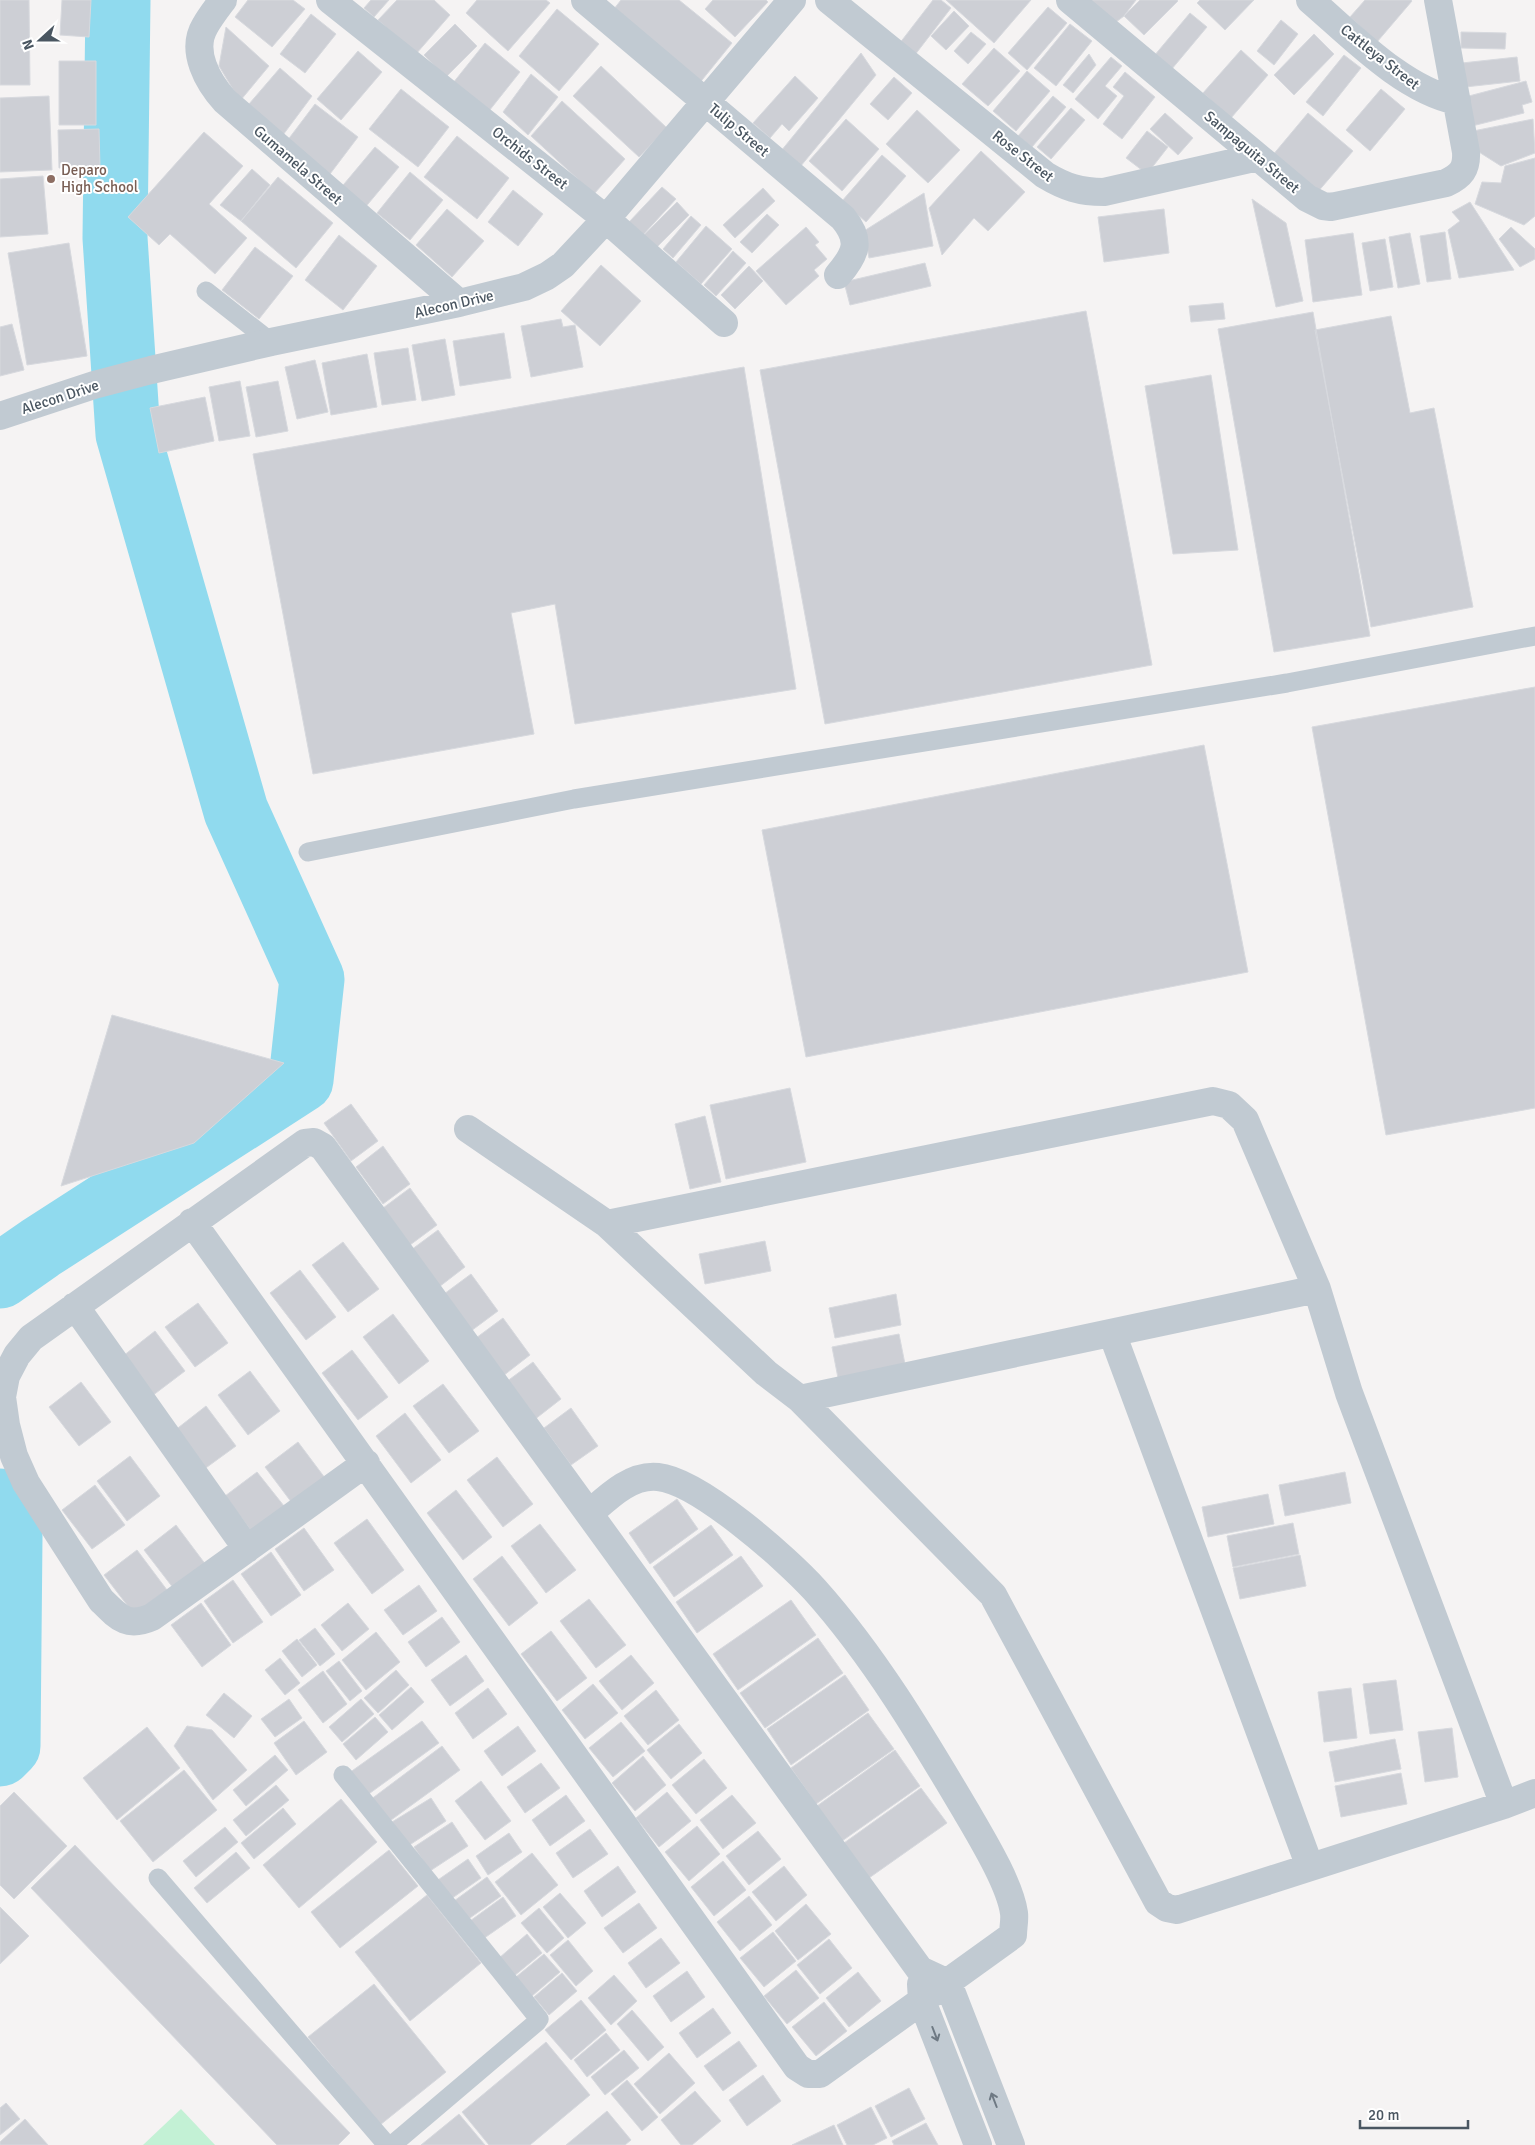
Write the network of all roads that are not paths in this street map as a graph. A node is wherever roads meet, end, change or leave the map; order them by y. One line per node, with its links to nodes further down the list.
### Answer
1 (223, 0): 15 (street, Gumamela Street)
2 (330, 0): 12 (street, Orchids Street)
3 (585, 0): 10 (street, Tulip Street)
4 (792, 0): 10 (street, Alecon Drive)
5 (829, 0): 11 (street, Rose Street)
6 (1070, 0): 11 (street, Sampaguita Street)
7 (1310, 0): 9 (street, Cattleya Street)
8 (1438, 0): 9 (street)
9 (1456, 101): 11 (street, Sampaguita Street)
10 (706, 102): 12 (street, Alecon Drive); 13 (street, Tulip Street)
11 (1258, 157)
12 (606, 219): 15 (street, Alecon Drive); 16 (street, Orchids Street)
13 (838, 275)
14 (206, 291): 17 (lane)
15 (459, 303): 17 (street, Alecon Drive)
16 (724, 323)
17 (271, 342): 18 (street, Alecon Drive)
18 (0, 416)
19 (1535, 636): 20 (lane)
20 (308, 852)
21 (468, 1129): 23 (street)
22 (192, 1222): 25 (street); 28 (street); 29 (street)
23 (607, 1224): 24 (street); 27 (street)
24 (1317, 1289): 26 (street); 33 (street)
25 (75, 1306): 30 (street); 30 (street)
26 (1112, 1333): 27 (street); 34 (street)
27 (800, 1399): 34 (street)
28 (366, 1464): 30 (street); 38 (street)
29 (590, 1513): 36 (street); 37 (street)
30 (247, 1549)
31 (343, 1774): 40 (lane)
32 (1535, 1793): 33 (street)
33 (1504, 1805): 34 (street)
34 (1310, 1867)
35 (158, 1878): 39 (lane)
36 (920, 1970): 37 (street); 38 (street)
37 (948, 1983): 38 (street); 42 (street, one-way to 37)
38 (922, 2001): 41 (street, one-way to 41)
39 (386, 2145)
40 (392, 2145)
41 (978, 2145)
42 (1011, 2145)

